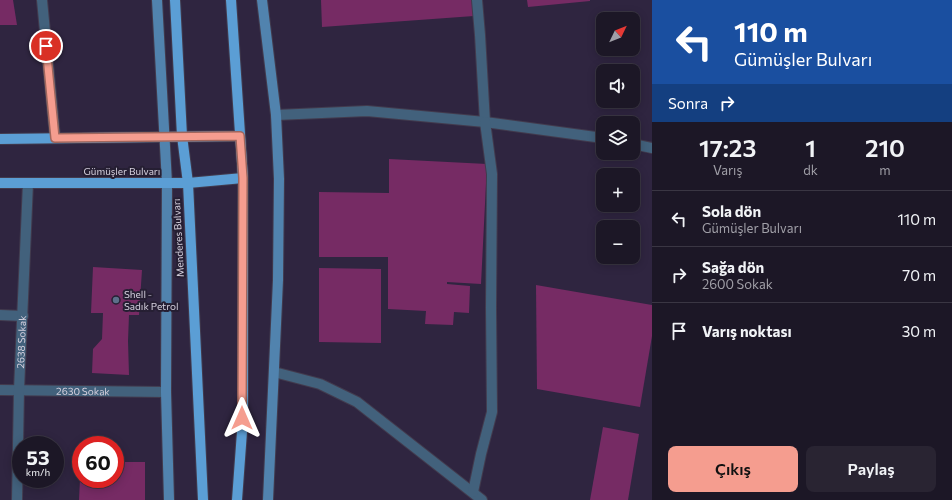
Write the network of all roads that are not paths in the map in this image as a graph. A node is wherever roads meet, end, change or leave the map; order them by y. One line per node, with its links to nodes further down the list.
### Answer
1 (42, 0): 14 (street)
2 (157, 0): 9 (main road)
3 (176, 0): 10 (main road, Menderes Bulvarı)
4 (231, 0): 11 (main road)
5 (262, 0): 7 (main road)
6 (477, 0): 8 (street)
7 (276, 115): 8 (street); 24 (main road)
8 (485, 122): 12 (street); 28 (street)
9 (163, 136): 10 (main road); 14 (main road); 20 (main road)
10 (182, 136): 11 (main road); 21 (main road, Menderes Bulvarı)
11 (240, 136): 17 (main road)
12 (596, 137)
13 (0, 138): 14 (main road)
14 (55, 138)
15 (640, 145): 16 (street)
16 (652, 148)
17 (243, 178): 21 (main road, Gümüşler Bulvarı); 32 (main road)
18 (0, 183): 19 (main road, Gümüşler Bulvarı)
19 (28, 183): 20 (main road, Gümüşler Bulvarı); 23 (street, 2638 Sokak)
20 (167, 184): 21 (main road, Gümüşler Bulvarı); 27 (main road)
21 (188, 184): 31 (main road, Menderes Bulvarı)
22 (0, 315): 23 (street)
23 (23, 316): 26 (street, 2638 Sokak)
24 (274, 372): 28 (street); 33 (main road)
25 (0, 390): 26 (street, 2630 Sokak)
26 (19, 390): 27 (street, 2630 Sokak); 29 (street, 2638 Sokak)
27 (166, 392): 30 (main road)
28 (473, 492): 34 (street)
29 (17, 500)
30 (168, 500)
31 (203, 500)
32 (237, 500)
33 (268, 500)
34 (482, 500)

